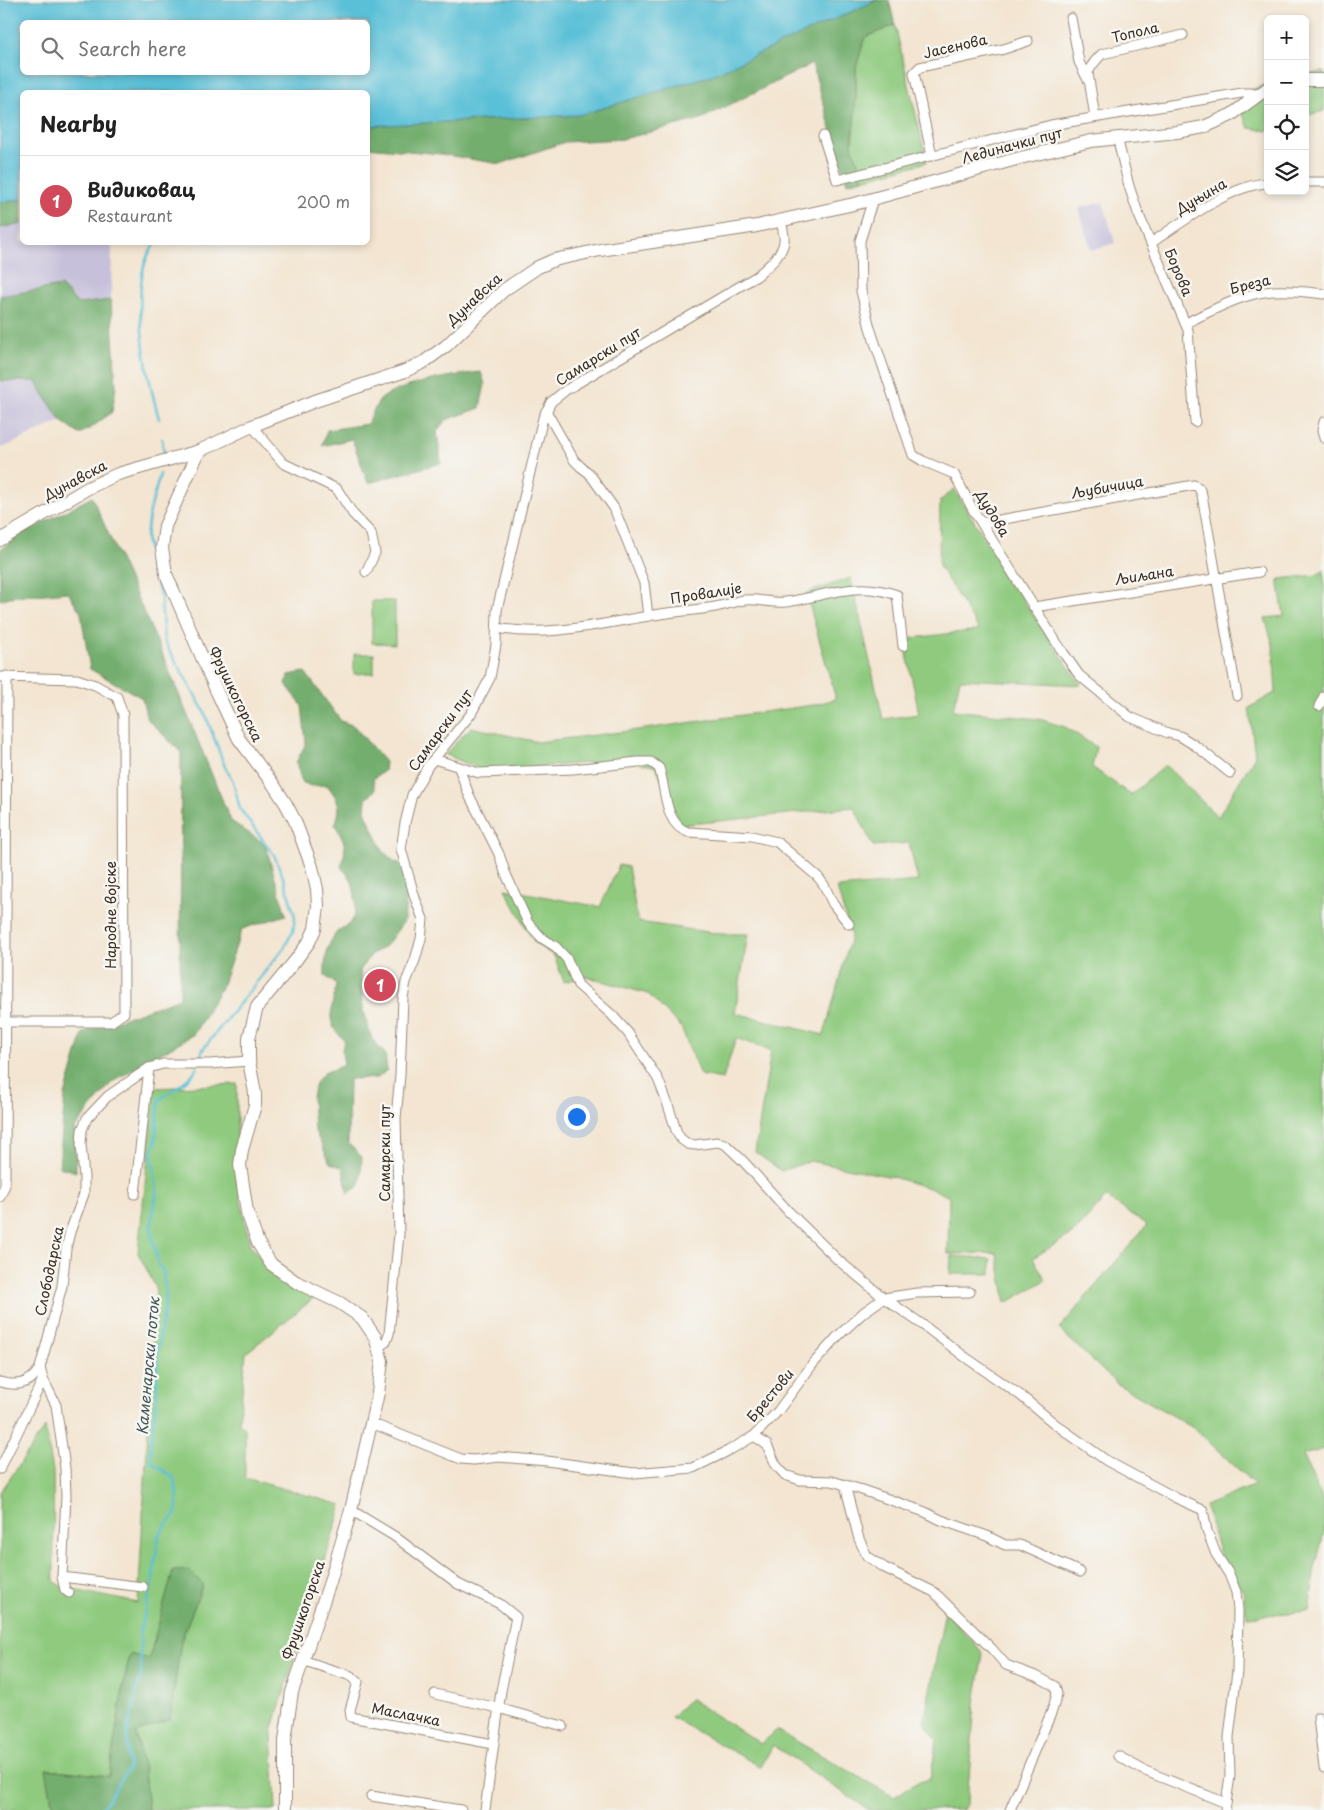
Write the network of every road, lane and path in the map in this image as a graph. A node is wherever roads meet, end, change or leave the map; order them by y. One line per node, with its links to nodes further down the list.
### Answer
1 (1071, 18): 4 (street)
2 (1183, 35): 4 (street, Топола)
3 (1028, 41): 11 (street, Јасенова)
4 (1088, 80): 8 (street)
5 (1309, 80): 6 (street)
6 (1324, 80)
7 (1263, 91): 8 (street); 10 (street, Лединачки пут)
8 (1096, 117): 11 (street)
9 (823, 136): 11 (street)
10 (1117, 137): 15 (street, Лединачки пут); 18 (street, Борова)
11 (932, 156)
12 (1264, 182): 18 (street, Дуњина)
13 (1309, 182): 14 (street)
14 (1324, 182)
15 (873, 198): 16 (street, Лединачки пут); 29 (street, Дудова)
16 (781, 221): 17 (street, Лединачки пут); 21 (street, Самарски пут)
17 (757, 226): 24 (street, Дунавска)
18 (1151, 243): 20 (street, Борова)
19 (1324, 294): 20 (street, Бреза)
20 (1186, 323): 22 (street, Борова)
21 (546, 411): 35 (street); 36 (street, Самарски пут)
22 (1195, 422)
23 (1324, 422): 25 (street)
24 (252, 426): 26 (street, Дунавска); 31 (street)
25 (1324, 438)
26 (199, 451): 27 (street, Дунавска); 28 (street, Фрушкогорска)
27 (176, 458): 28 (street); 30 (street, Дунавска)
28 (185, 482): 47 (street, Фрушкогорска)
29 (982, 523): 33 (street, Љубичица); 34 (street, Дудова)
30 (0, 540)
31 (366, 572)
32 (1259, 572): 33 (street, Љиљана)
33 (1216, 578): 34 (street, Љиљана); 39 (street)
34 (1034, 607): 44 (street, Дудова)
35 (648, 616): 36 (street, Провалије); 37 (street, Провалије)
36 (496, 628): 42 (street, Самарски пут)
37 (903, 646)
38 (4, 677): 46 (street); 46 (street, Народне војске)
39 (1237, 696)
40 (1324, 696): 41 (street)
41 (1319, 706)
42 (434, 759): 43 (street); 53 (street, Самарски пут)
43 (460, 768): 45 (street); 52 (street)
44 (1230, 773)
45 (849, 924)
46 (3, 1022): 50 (street)
47 (249, 1061): 48 (street, Слободарска); 53 (street, Фрушкогорска)
48 (149, 1068): 49 (street); 54 (street, Слободарска)
49 (135, 1194)
50 (0, 1197)
51 (970, 1292): 52 (street, Брестови)
52 (884, 1298): 58 (street, Брестови); 75 (street)
53 (379, 1346): 57 (street, Фрушкогорска)
54 (40, 1368): 55 (street, Слободарска); 56 (street)
55 (42, 1379): 59 (street); 63 (street, Слободарска)
56 (0, 1382)
57 (371, 1423): 58 (street, Брестови); 61 (street, Фрушкогорска)
58 (754, 1436): 60 (street)
59 (0, 1469)
60 (845, 1485): 62 (street); 79 (street)
61 (351, 1510): 66 (street, Фрушкогорска); 68 (street)
62 (1080, 1572)
63 (62, 1577): 64 (street); 65 (street, Слободарска)
64 (143, 1588)
65 (69, 1593)
66 (302, 1660): 71 (street, Маслачка); 76 (street, Фрушкогорска)
67 (435, 1694): 68 (street)
68 (498, 1708): 70 (street); 71 (street)
69 (1318, 1717): 73 (street)
70 (563, 1726)
71 (493, 1744): 78 (street)
72 (1118, 1756): 75 (street)
73 (1324, 1768)
74 (371, 1796): 77 (street)
75 (1225, 1807)
76 (285, 1810)
77 (461, 1810)
78 (485, 1810)
79 (1010, 1810)

